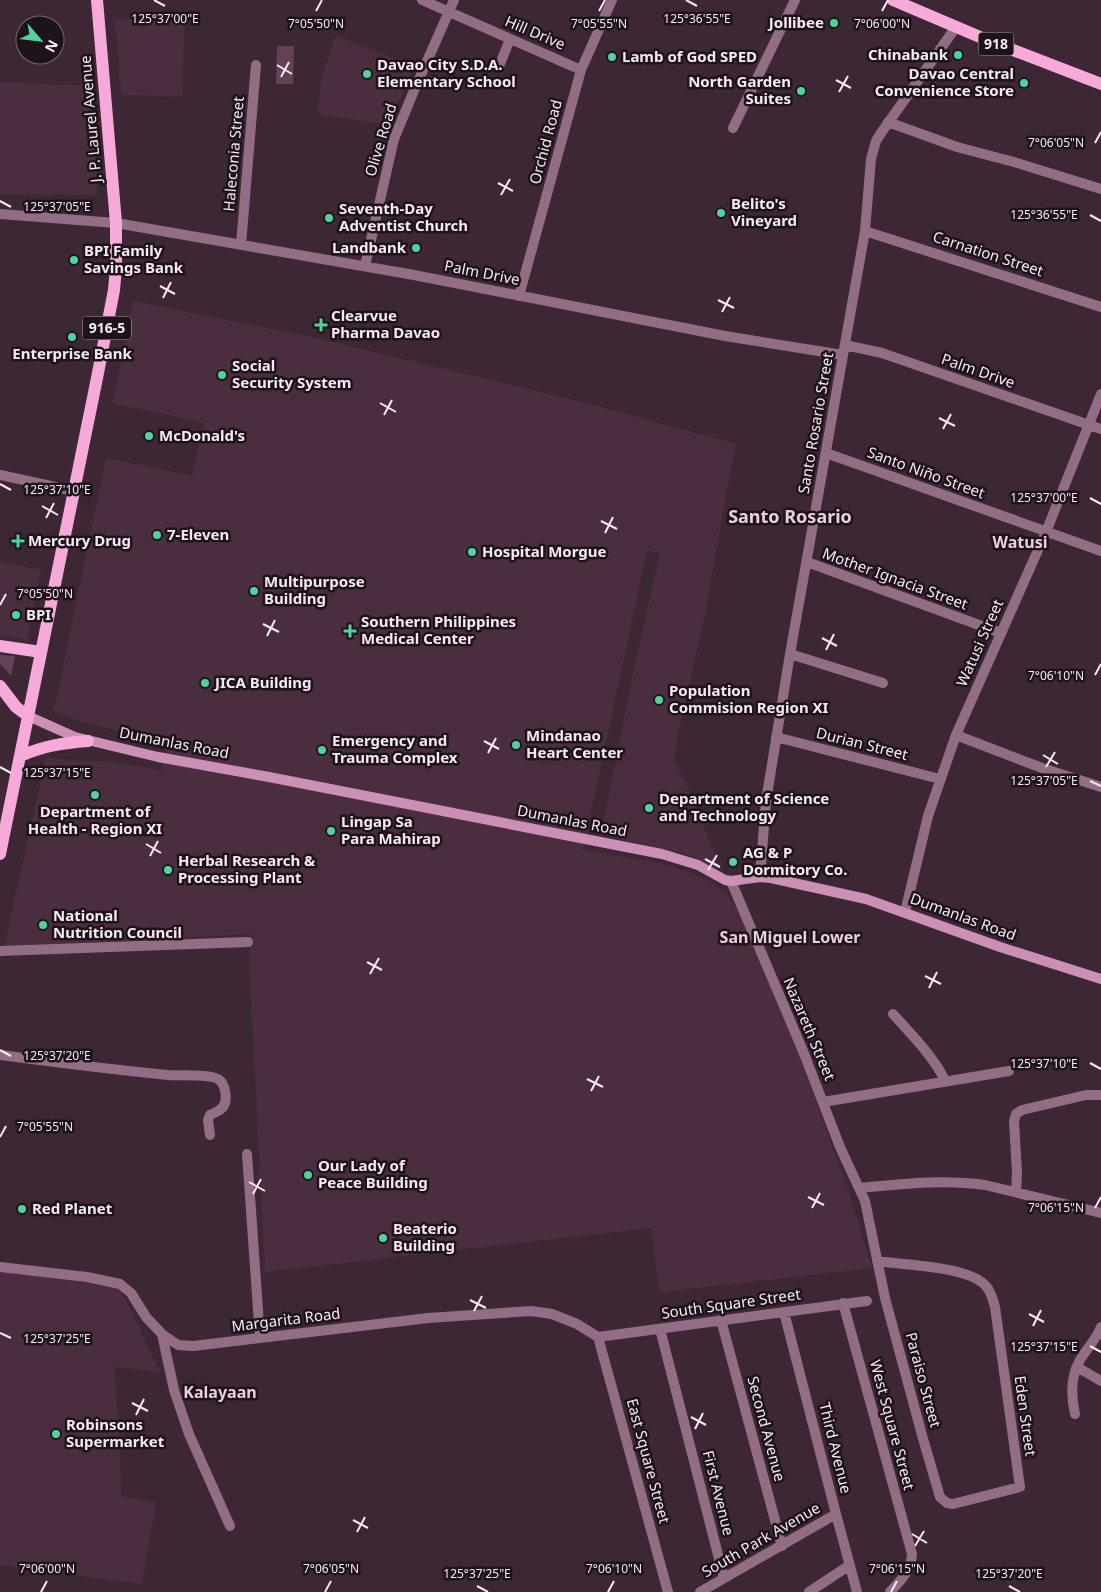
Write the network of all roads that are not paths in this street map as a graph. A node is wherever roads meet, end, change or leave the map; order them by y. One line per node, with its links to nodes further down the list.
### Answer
1 (97, 0): 18 (main road, J. P. Laurel Avenue / 916-5)
2 (422, 0): 7 (street, Hill Drive)
3 (454, 0): 7 (street, Olive Road)
4 (612, 0): 12 (street, Orchid Road)
5 (795, 0): 15 (street)
6 (893, 0): 8 (main road, 918)
7 (449, 12): 9 (street, Hill Drive); 21 (street, Olive Road)
8 (956, 27): 13 (main road, 918); 14 (street, Santo Rosario Street)
9 (510, 39): 10 (street); 12 (street, Hill Drive)
10 (500, 64)
11 (256, 65): 20 (street, Haleconia Street)
12 (581, 70): 22 (street, Orchid Road)
13 (1101, 84)
14 (888, 122): 16 (street); 19 (street, Santo Rosario Street)
15 (733, 128)
16 (1101, 189)
17 (0, 214): 18 (street, Palm Drive)
18 (116, 222): 20 (street, Palm Drive); 30 (main road, J. P. Laurel Avenue / 916-5)
19 (865, 231): 23 (street, Carnation Street); 24 (street, Santo Rosario Street)
20 (241, 245): 21 (street, Palm Drive)
21 (365, 266): 22 (street, Palm Drive)
22 (519, 296): 24 (street, Palm Drive)
23 (1101, 307)
24 (844, 350): 26 (street, Palm Drive); 28 (street, Santo Rosario Street)
25 (1101, 394): 26 (street, Watusi Street)
26 (1088, 425): 27 (street, Palm Drive); 31 (street, Watusi Street)
27 (1101, 429)
28 (826, 454): 31 (street, Santo Niño Street); 33 (street, Santo Rosario Street)
29 (0, 474): 30 (street)
30 (74, 491): 36 (main road, J. P. Laurel Avenue / 916-5)
31 (1046, 532): 32 (street, Santo Niño Street); 34 (street, Watusi Street)
32 (1101, 552)
33 (807, 562): 34 (street, Mother Ignacia Street); 37 (street, Santo Rosario Street)
34 (1001, 634): 41 (street, Watusi Street)
35 (0, 646): 36 (main road)
36 (41, 652): 40 (main road, J. P. Laurel Avenue / 916-5)
37 (790, 654): 38 (street); 42 (street, Santo Rosario Street)
38 (883, 683)
39 (0, 686): 40 (main road)
40 (28, 716): 43 (main road, Dumanlas Road); 44 (main road, J. P. Laurel Avenue / 916-5)
41 (956, 735): 45 (street, Watusi Street); 46 (street)
42 (776, 737): 45 (street, Durian Street); 48 (street, Santo Rosario Street)
43 (88, 741): 44 (main road); 49 (main road, Dumanlas Road)
44 (20, 756): 47 (main road, J. P. Laurel Avenue / 916-5)
45 (940, 780): 50 (street, Watusi Street)
46 (1101, 787)
47 (0, 854)
48 (760, 877): 49 (main road, Dumanlas Road); 50 (main road, Dumanlas Road)
49 (731, 881): 59 (street, Nazareth Street)
50 (905, 912): 53 (main road, Dumanlas Road)
51 (248, 942): 52 (street)
52 (0, 951)
53 (1101, 979)
54 (893, 1014): 57 (street)
55 (0, 1055): 60 (street)
56 (1009, 1071): 57 (street)
57 (944, 1081): 59 (street)
58 (1101, 1095): 63 (street)
59 (823, 1102): 62 (street, Nazareth Street)
60 (210, 1134)
61 (247, 1154): 75 (street)
62 (860, 1188): 63 (street); 65 (street, Paraiso Street)
63 (1016, 1192): 64 (street)
64 (1101, 1213)
65 (877, 1262): 79 (street, Eden Street); 79 (street, Paraiso Street)
66 (0, 1267): 73 (street, Margarita Road)
67 (867, 1301): 68 (street, South Square Street)
68 (843, 1304): 69 (street, South Square Street); 89 (street, West Square Street)
69 (784, 1312): 70 (street, South Square Street); 80 (street, Third Avenue)
70 (720, 1320): 72 (street, South Square Street); 82 (street, Second Avenue)
71 (1101, 1327): 76 (street)
72 (660, 1328): 74 (street, South Square Street); 84 (street, First Avenue)
73 (162, 1334): 75 (street, Margarita Road); 81 (street)
74 (598, 1337): 75 (street, Margarita Road); 85 (street, East Square Street)
75 (260, 1338)
76 (1076, 1367): 77 (street); 78 (street)
77 (1101, 1382)
78 (1075, 1414)
79 (1020, 1487)
80 (836, 1514): 82 (street, South Park Avenue); 83 (street, Third Avenue)
81 (230, 1526)
82 (782, 1546): 84 (street, South Park Avenue)
83 (850, 1565): 87 (street); 88 (street, Third Avenue)
84 (724, 1578): 86 (street, South Park Avenue)
85 (668, 1592)
86 (700, 1592)
87 (809, 1592)
88 (858, 1592)
89 (890, 1592)

